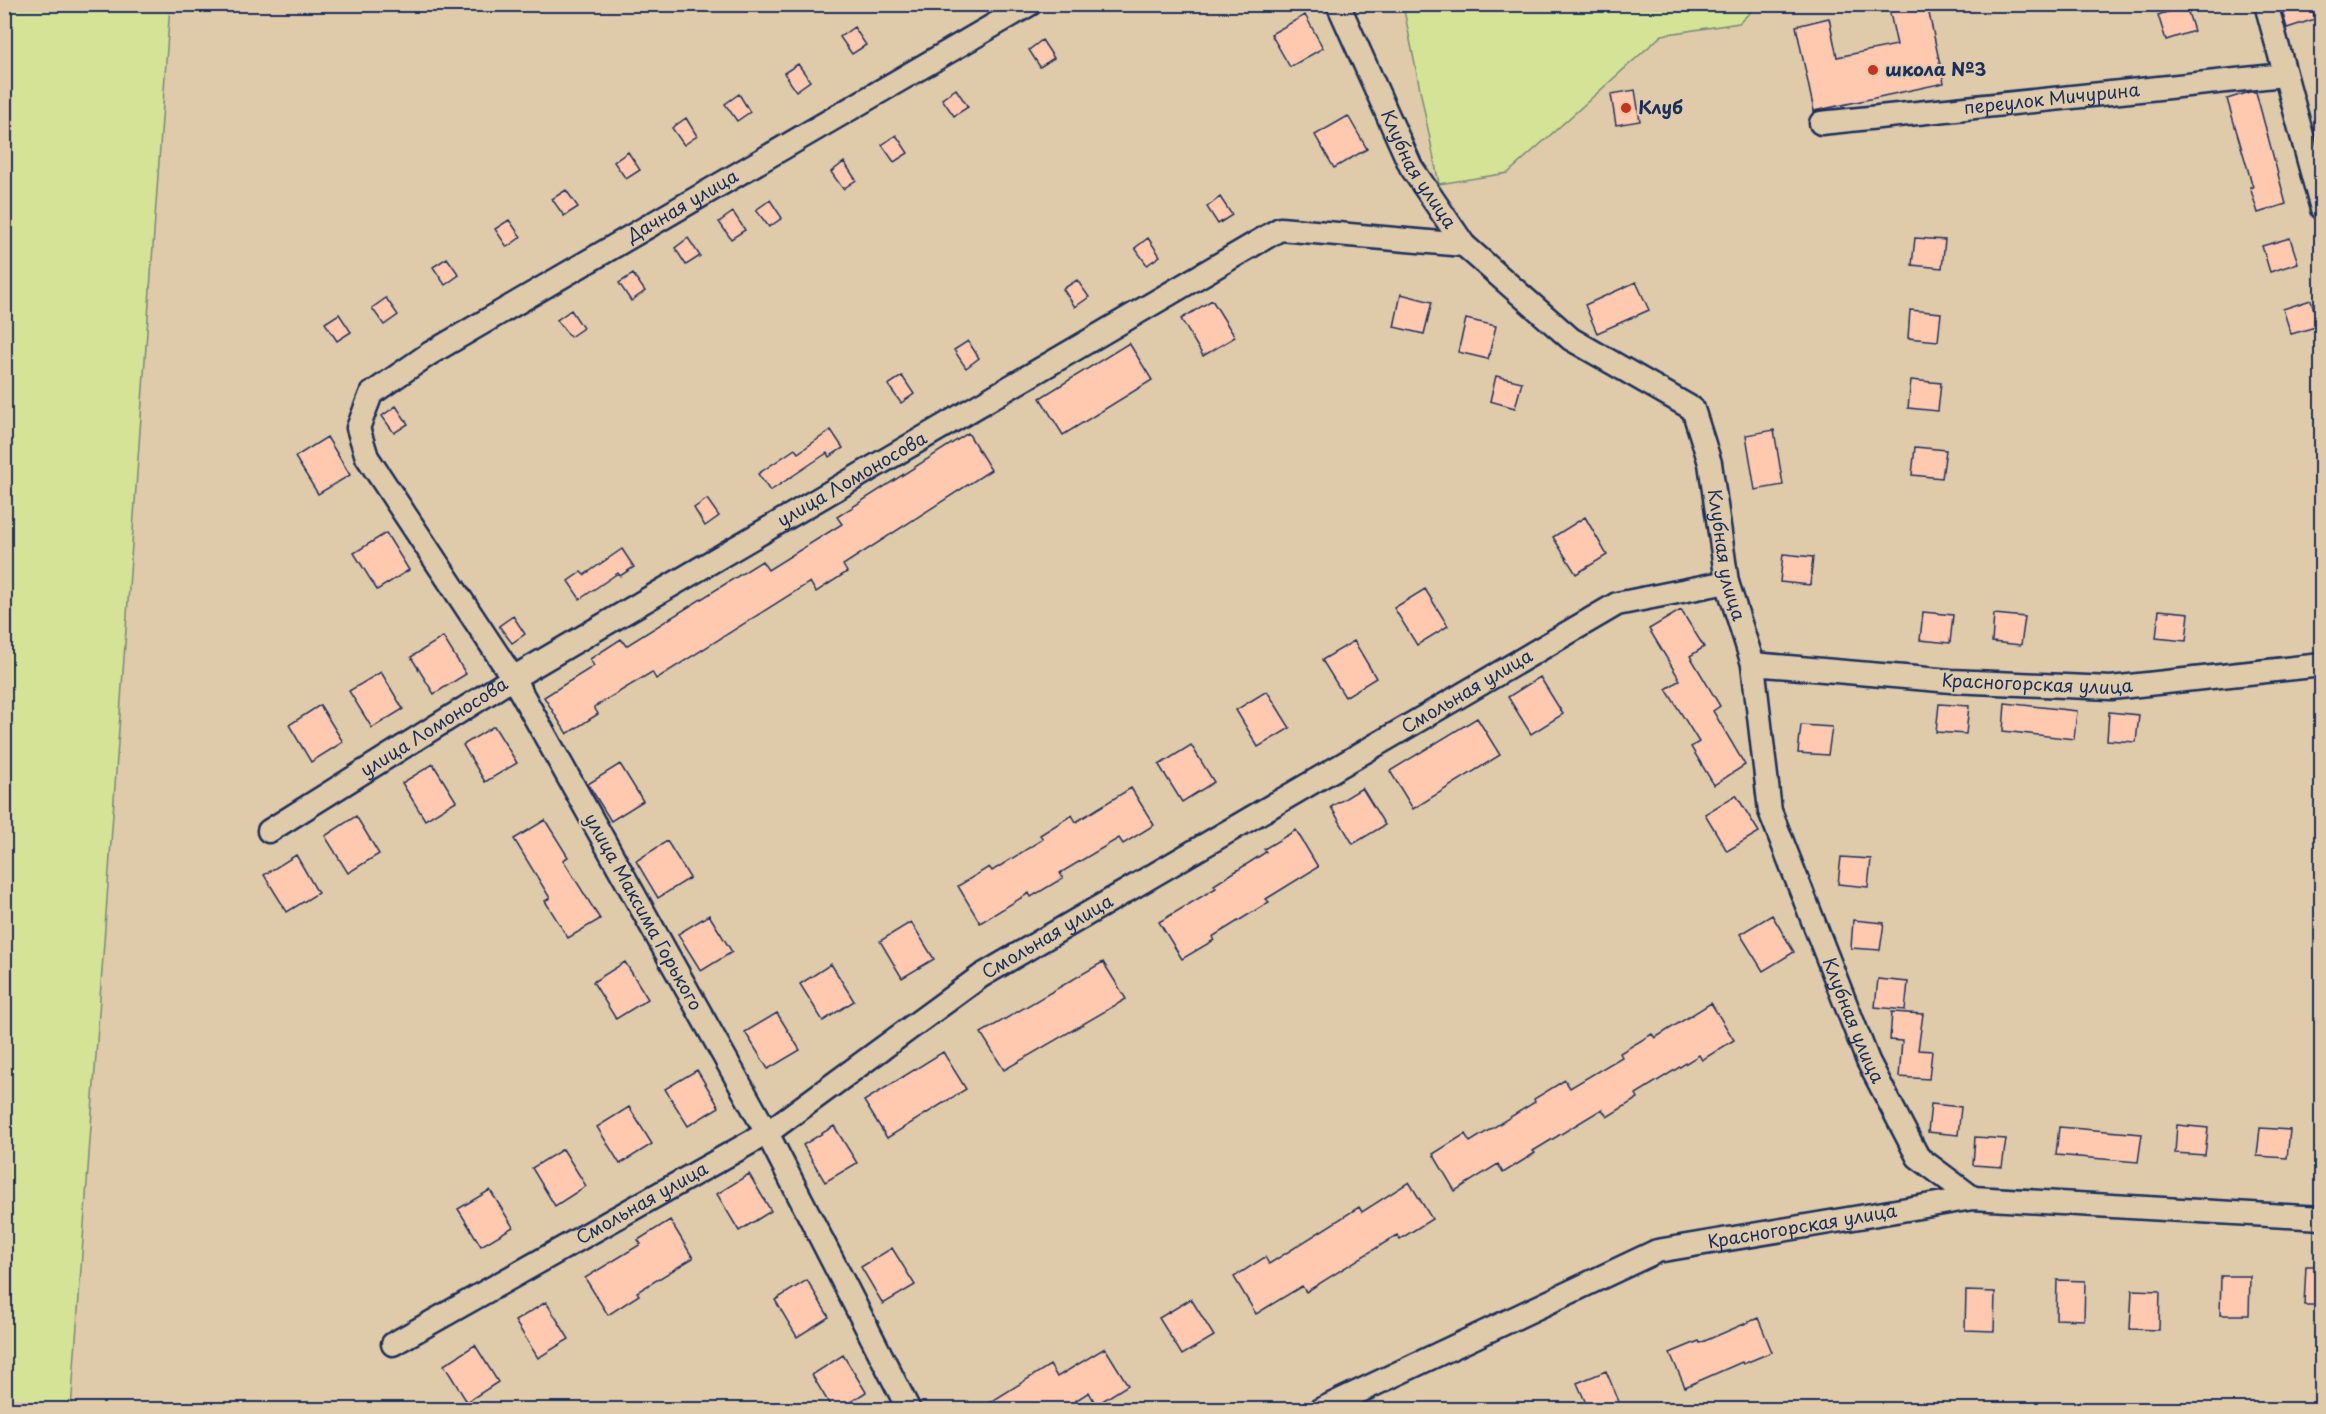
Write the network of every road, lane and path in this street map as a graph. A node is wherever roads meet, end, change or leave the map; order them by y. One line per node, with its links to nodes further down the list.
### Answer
1 (1030, 4): 8 (street, Дачная улица)
2 (1338, 4): 7 (street, Клубная улица)
3 (2266, 4): 4 (street)
4 (2284, 75): 5 (street, переулок Мичурина); 6 (street)
5 (1821, 123)
6 (2322, 208)
7 (1464, 245): 9 (street, Клубная улица); 12 (street, улица Ломоносова)
8 (358, 428): 12 (street, улица Максима Горького)
9 (1727, 582): 10 (street, Клубная улица); 14 (street, Смольная улица)
10 (1753, 664): 11 (street, Красногорская улица); 15 (street, Клубная улица)
11 (2322, 665)
12 (513, 678): 13 (street, улица Ломоносова); 14 (street, улица Максима Горького)
13 (269, 831)
14 (767, 1133): 17 (street, Смольная улица); 18 (street, улица Максима Горького)
15 (1973, 1198): 16 (street, Красногорская улица); 19 (street, Красногорская улица)
16 (2322, 1218)
17 (393, 1344)
18 (909, 1410)
19 (1320, 1410)

